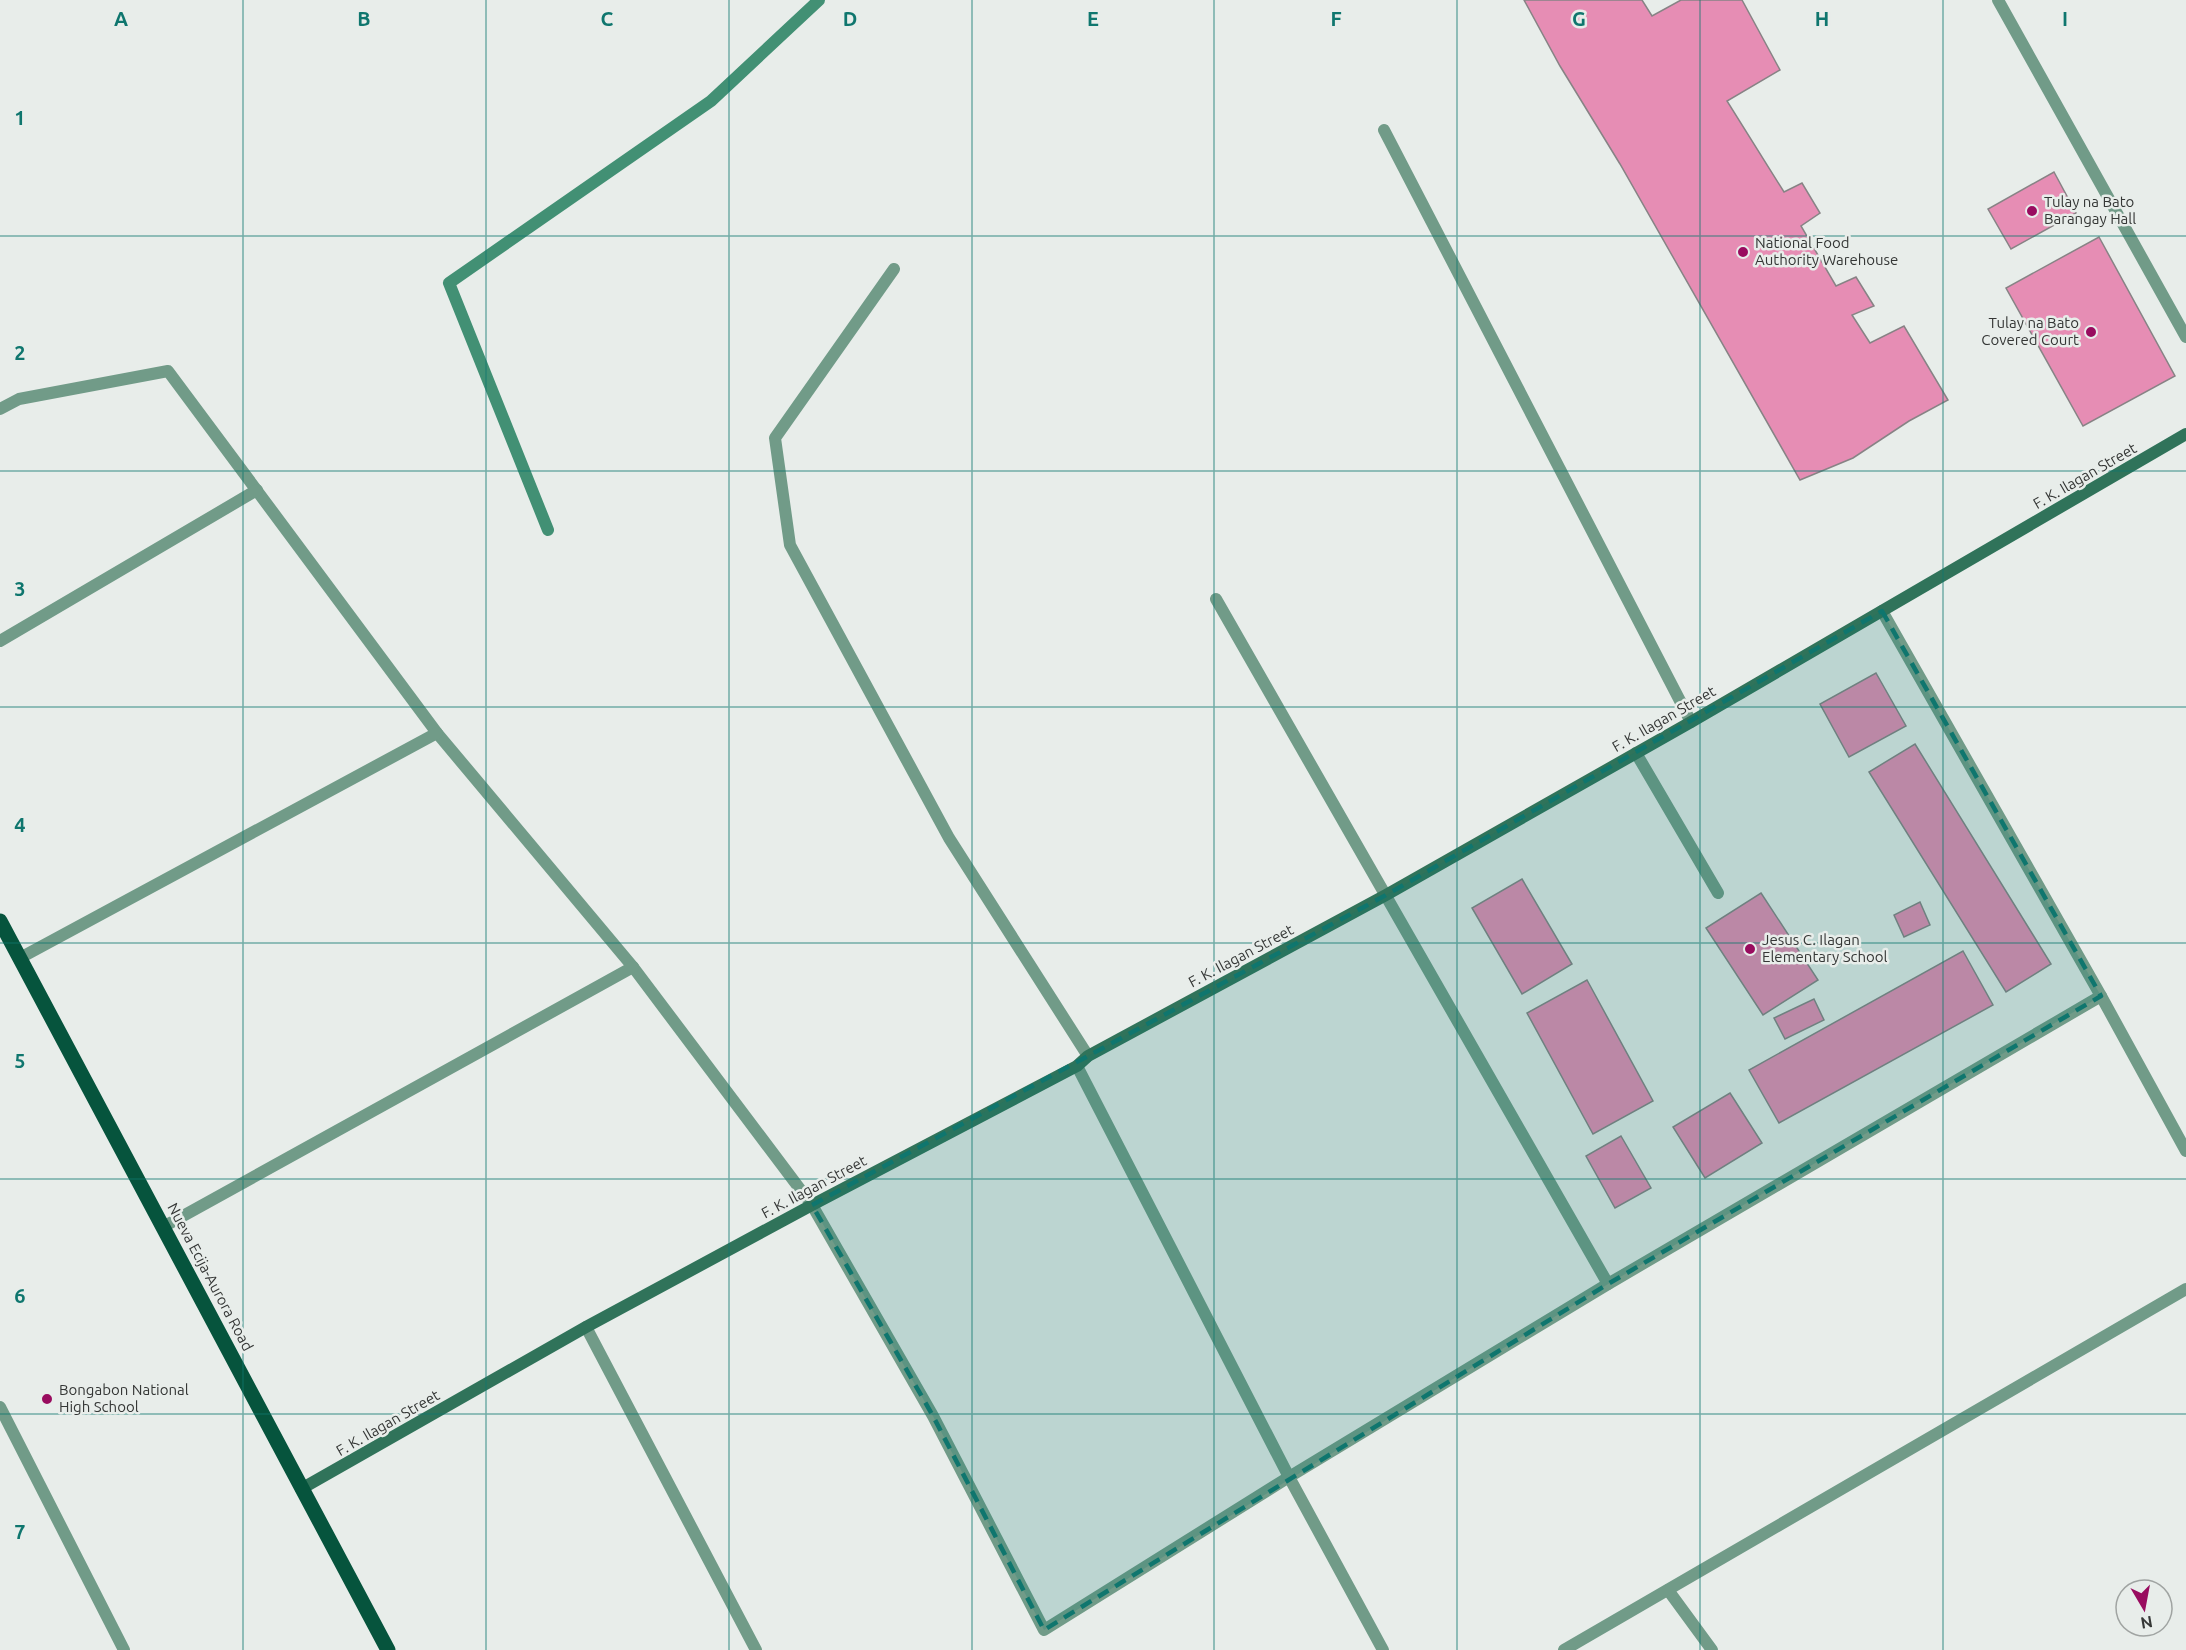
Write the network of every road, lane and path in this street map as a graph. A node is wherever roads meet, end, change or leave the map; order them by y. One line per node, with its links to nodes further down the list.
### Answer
1 (2000, 1): 4 (street)
2 (1384, 130): 11 (street)
3 (894, 268): 20 (street)
4 (2186, 337)
5 (0, 409): 7 (street)
6 (2186, 434): 9 (street, F. K. Ilagan Street)
7 (257, 490): 10 (street); 12 (street)
8 (1216, 598): 15 (street)
9 (1882, 611): 11 (street, F. K. Ilagan Street); 19 (street)
10 (0, 641)
11 (1691, 722): 13 (street, F. K. Ilagan Street)
12 (437, 733): 17 (street); 18 (street)
13 (1636, 753): 14 (street); 15 (street, F. K. Ilagan Street)
14 (1718, 893)
15 (1386, 895): 20 (street, F. K. Ilagan Street); 25 (street)
16 (0, 921): 17 (main road, Nueva Ecija-Aurora Road)
17 (20, 958): 24 (main road, Nueva Ecija-Aurora Road)
18 (633, 967): 23 (street); 24 (street)
19 (2101, 996): 22 (street); 25 (street)
20 (1088, 1056): 21 (street, F. K. Ilagan Street)
21 (1077, 1066): 23 (street, F. K. Ilagan Street); 29 (street)
22 (2186, 1151)
23 (812, 1205): 27 (street, F. K. Ilagan Street); 29 (street)
24 (164, 1227): 30 (main road, Nueva Ecija-Aurora Road)
25 (1608, 1284): 29 (street)
26 (2186, 1289): 31 (street)
27 (586, 1327): 30 (street, F. K. Ilagan Street); 34 (street)
28 (0, 1407): 32 (street)
29 (1289, 1477): 35 (street)
30 (301, 1489): 33 (main road, Nueva Ecija-Aurora Road)
31 (1668, 1590): 36 (street); 37 (street)
32 (124, 1650)
33 (388, 1650)
34 (756, 1650)
35 (1383, 1650)
36 (1564, 1650)
37 (1712, 1650)

